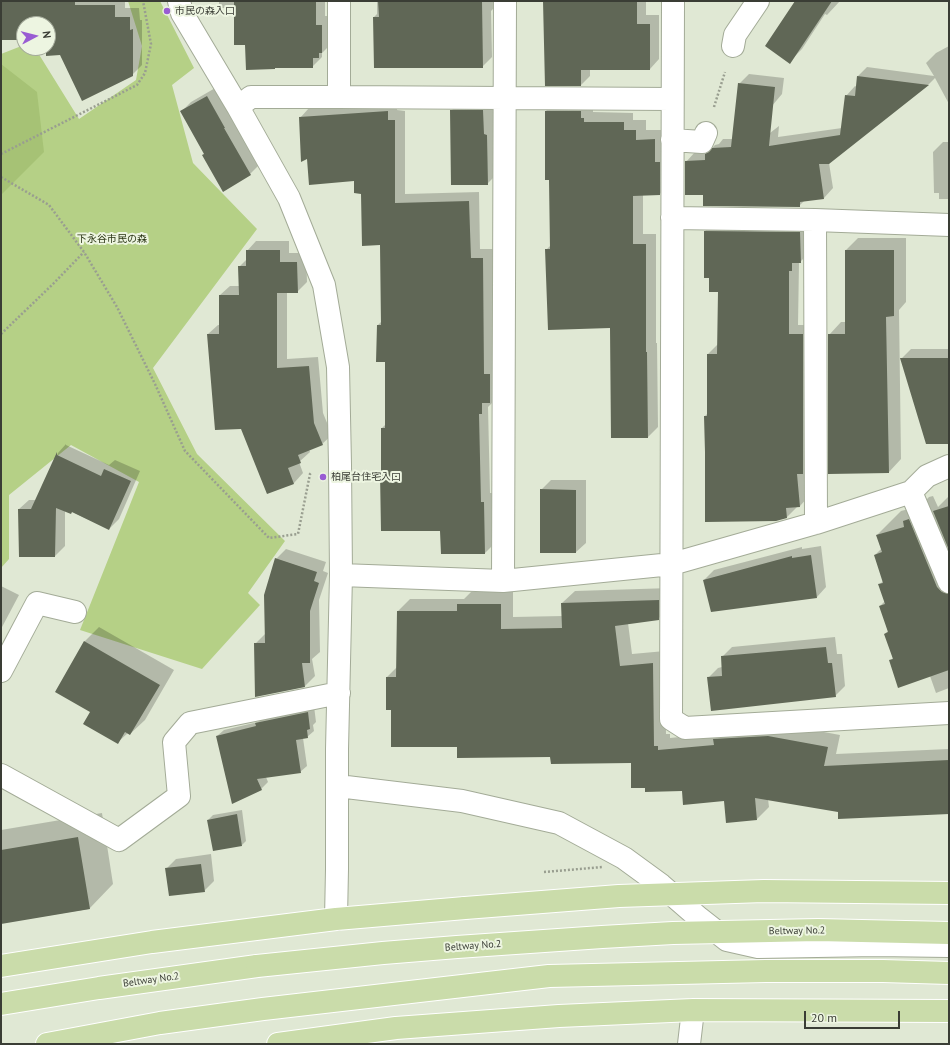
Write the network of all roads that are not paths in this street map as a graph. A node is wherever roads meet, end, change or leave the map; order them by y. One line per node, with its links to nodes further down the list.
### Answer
1 (179, 1): 10 (street)
2 (339, 1): 7 (street)
3 (505, 1): 8 (street)
4 (673, 1): 9 (street)
5 (758, 1): 6 (street)
6 (733, 46)
7 (339, 97): 8 (street); 10 (street)
8 (505, 98): 9 (street); 21 (street)
9 (672, 99): 12 (street)
10 (238, 107): 20 (street)
11 (706, 133): 12 (street)
12 (672, 140): 13 (street)
13 (672, 218): 14 (street); 19 (street)
14 (815, 220): 15 (street); 18 (street)
15 (949, 225)
16 (949, 466): 17 (street)
17 (911, 492): 18 (street); 22 (street)
18 (816, 523): 19 (street)
19 (672, 564): 21 (street); 26 (street)
20 (341, 575): 21 (street); 25 (street)
21 (503, 581)
22 (949, 582)
23 (75, 612): 24 (street)
24 (1, 671)
25 (339, 693): 27 (street); 28 (street)
26 (949, 713)
27 (1, 775)
28 (338, 786): 30 (street); 32 (street)
29 (949, 893): 30 (main road, bridge)
30 (336, 919): 33 (main road)
31 (949, 933): 35 (main road, Beltway No.2, bridge)
32 (949, 946)
33 (1, 966)
34 (949, 973): 38 (main road)
35 (1, 1004)
36 (693, 1010): 37 (main road); 39 (main road); 40 (street)
37 (949, 1011)
38 (47, 1044)
39 (278, 1044)
40 (689, 1044)

